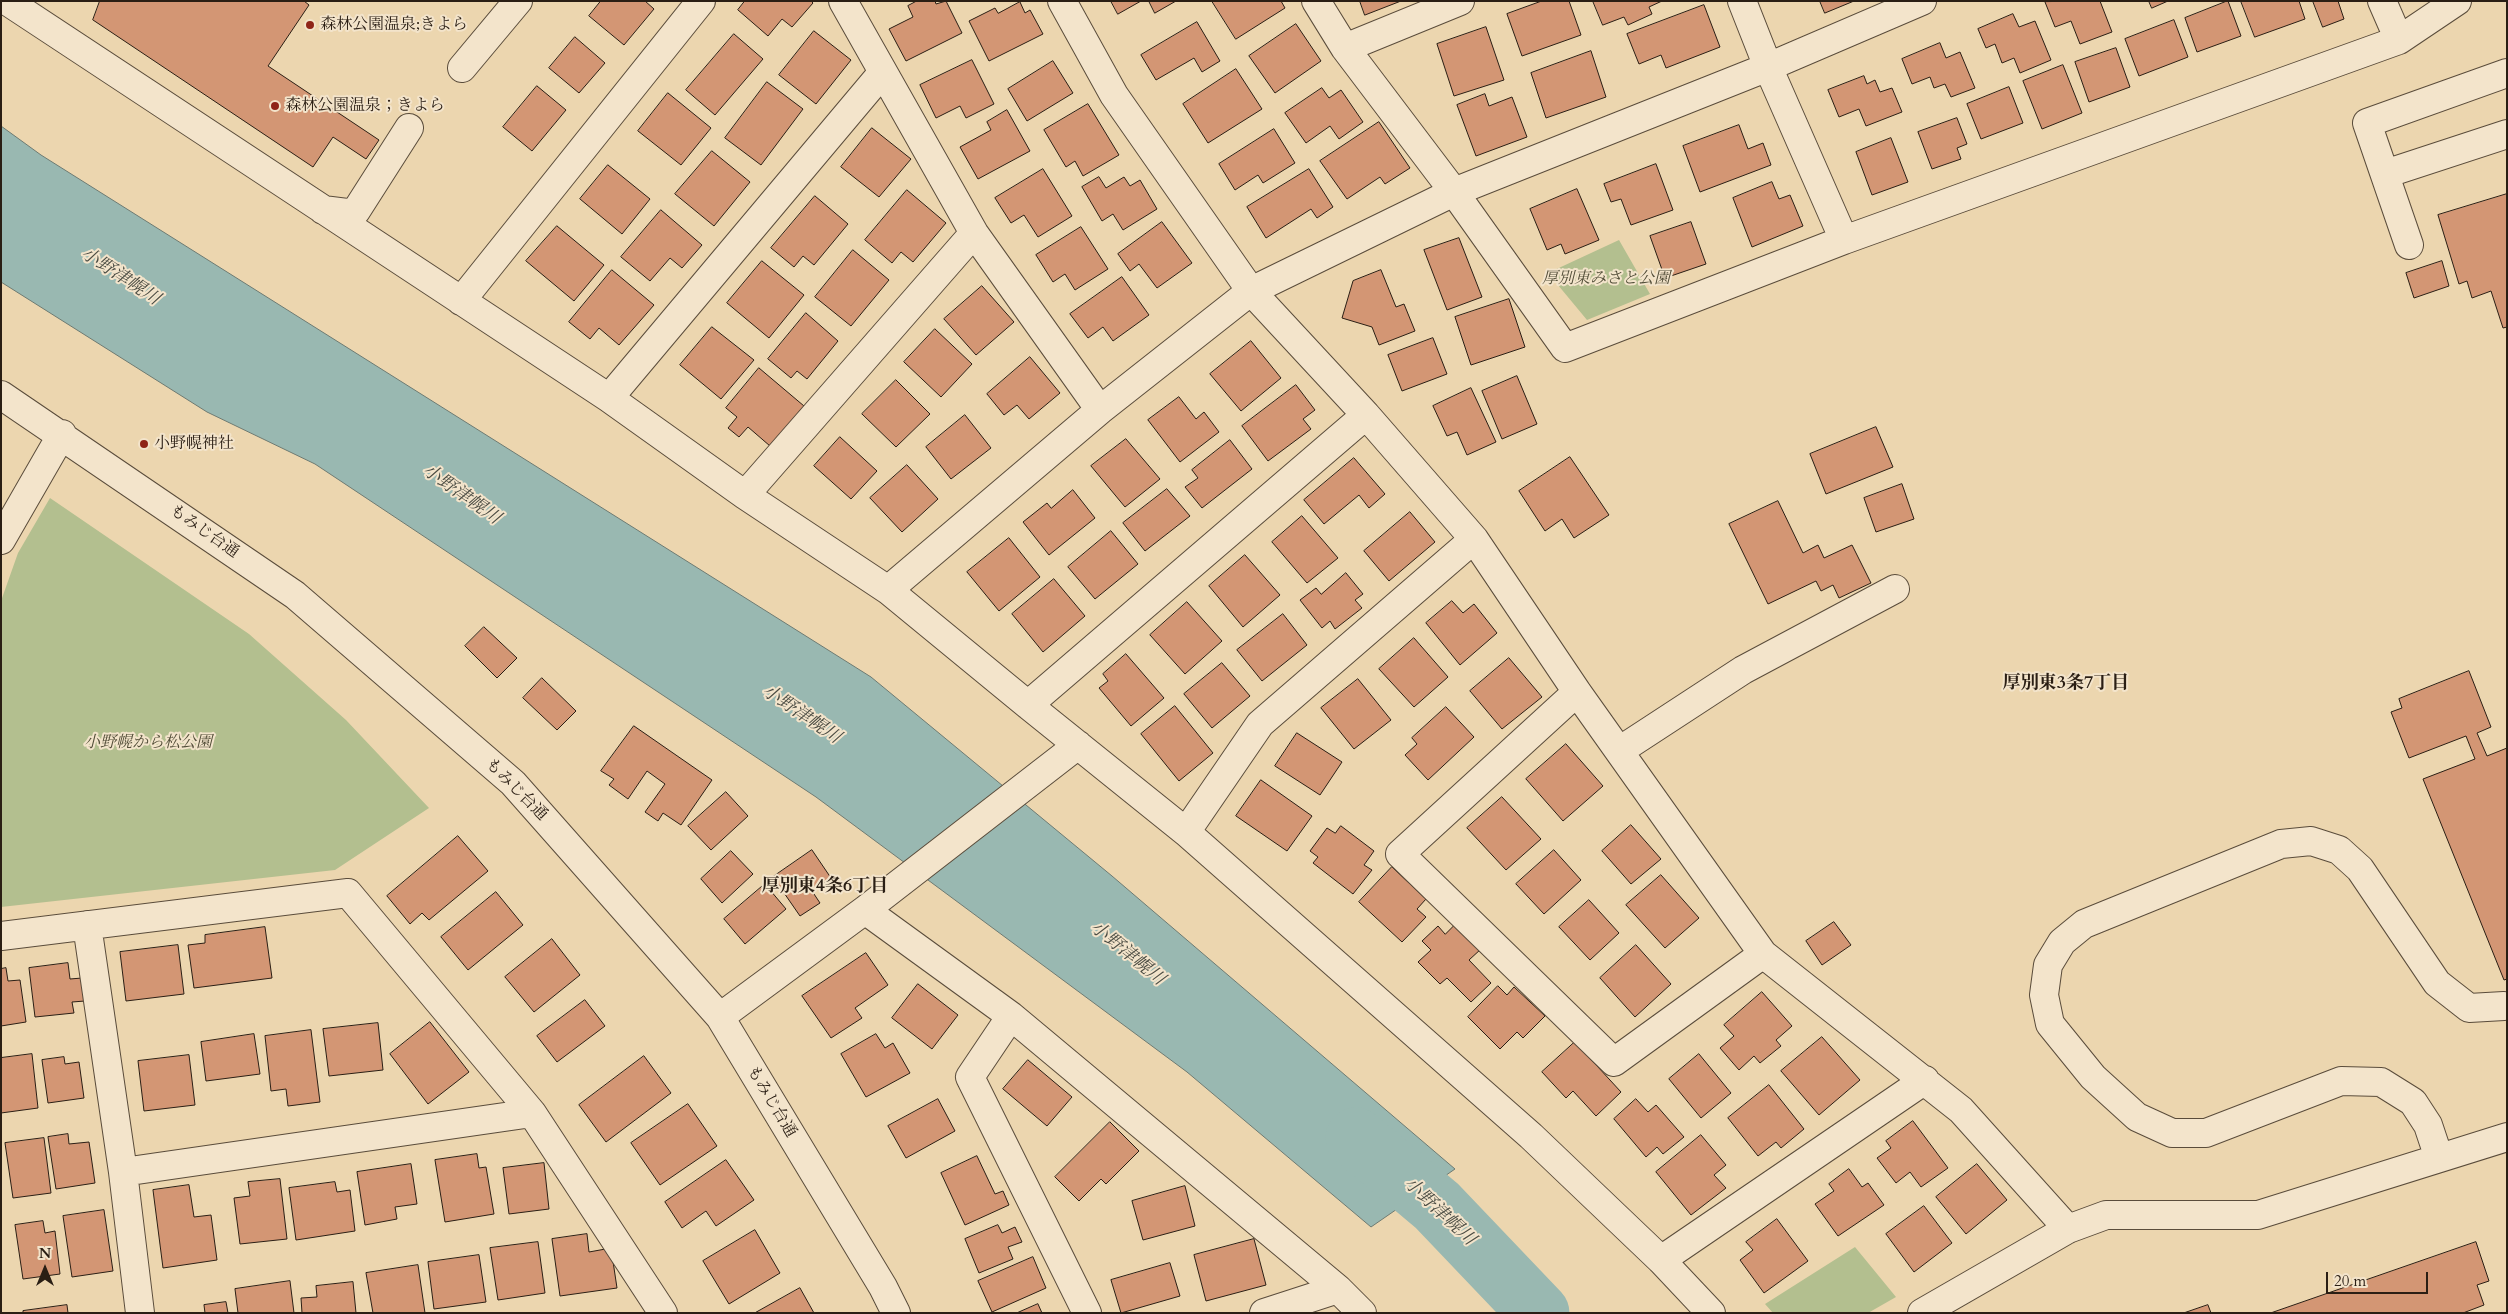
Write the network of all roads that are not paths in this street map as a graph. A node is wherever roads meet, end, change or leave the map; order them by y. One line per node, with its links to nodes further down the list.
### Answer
1 (7, 1): 22 (street)
2 (518, 1): 15 (street)
3 (701, 1): 27 (street)
4 (843, 1): 16 (street)
5 (1062, 1): 26 (street)
6 (1316, 1): 13 (street)
7 (1460, 1): 13 (street)
8 (1742, 1): 14 (street)
9 (1922, 1): 14 (street)
10 (2382, 1): 12 (street)
11 (2457, 1): 12 (street)
12 (2399, 40): 24 (street)
13 (1345, 48): 21 (street)
14 (1768, 67): 21 (street); 24 (street)
15 (462, 68)
16 (883, 72): 23 (street); 29 (street)
17 (2507, 73): 20 (street)
18 (410, 128): 22 (street)
19 (2507, 134): 20 (street)
20 (2385, 174): 25 (street)
21 (1454, 192): 24 (street); 26 (street)
22 (323, 210): 27 (street)
23 (974, 233): 30 (street); 33 (street)
24 (1844, 240)
25 (2410, 245)
26 (1251, 291): 30 (street); 31 (street)
27 (461, 301): 29 (street)
28 (1, 395): 32 (street, もみじ台通)
29 (609, 398): 33 (street)
30 (1100, 410): 37 (street)
31 (1366, 415): 34 (street); 39 (street)
32 (62, 434): 35 (street); 49 (street, もみじ台通)
33 (745, 495): 37 (street)
34 (1474, 538): 38 (street); 42 (street)
35 (1, 540)
36 (1895, 588): 41 (street)
37 (888, 590): 39 (street)
38 (1577, 692): 41 (street); 46 (street)
39 (1028, 706): 40 (street)
40 (1078, 745): 42 (street); 43 (street)
41 (1619, 751): 46 (street)
42 (1186, 832): 56 (street)
43 (865, 910): 48 (street); 49 (street)
44 (87, 925): 45 (street); 51 (street); 54 (street)
45 (1, 936)
46 (1763, 954): 50 (street)
47 (2504, 1006): 53 (street)
48 (1011, 1016): 57 (street); 61 (street)
49 (720, 1017): 60 (street, もみじ台通)
50 (1925, 1080): 55 (street); 56 (street)
51 (532, 1113): 54 (street); 59 (street)
52 (2507, 1137): 53 (street)
53 (2439, 1158): 55 (street)
54 (123, 1172): 58 (street)
55 (2068, 1229): 65 (street)
56 (1661, 1260): 64 (street)
57 (1338, 1289): 62 (street); 63 (street)
58 (140, 1313)
59 (663, 1313)
60 (896, 1313)
61 (1087, 1313)
62 (1264, 1313)
63 (1362, 1313)
64 (1712, 1313)
65 (1922, 1313)

